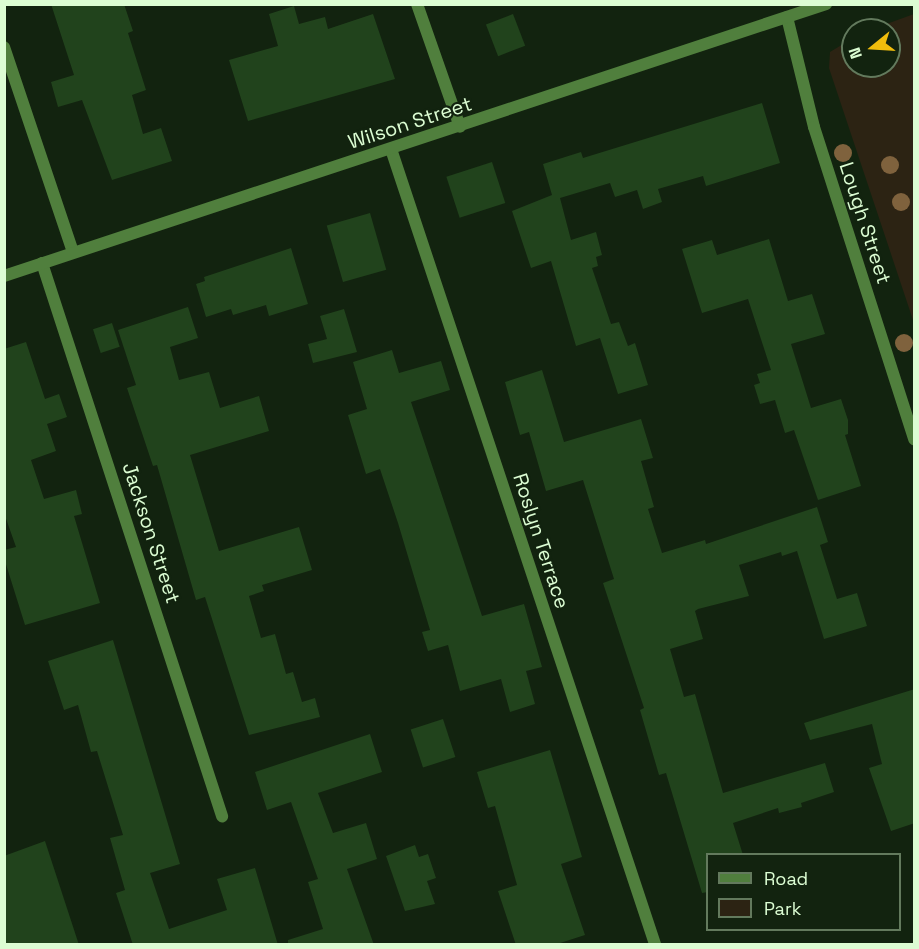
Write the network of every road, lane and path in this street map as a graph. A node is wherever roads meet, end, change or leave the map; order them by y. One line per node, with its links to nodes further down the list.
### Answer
1 (417, 4): 5 (street)
2 (826, 4): 3 (street, Wilson Street)
3 (787, 17): 5 (street, Wilson Street); 10 (street, Lough Street)
4 (4, 46): 7 (street)
5 (460, 127): 6 (street, Wilson Street)
6 (391, 149): 7 (street, Wilson Street); 12 (street, Roslyn Terrace)
7 (73, 252): 8 (street, Wilson Street)
8 (42, 263): 9 (street, Wilson Street); 11 (street, Jackson Street)
9 (4, 276)
10 (915, 439)
11 (222, 816)
12 (655, 945)

